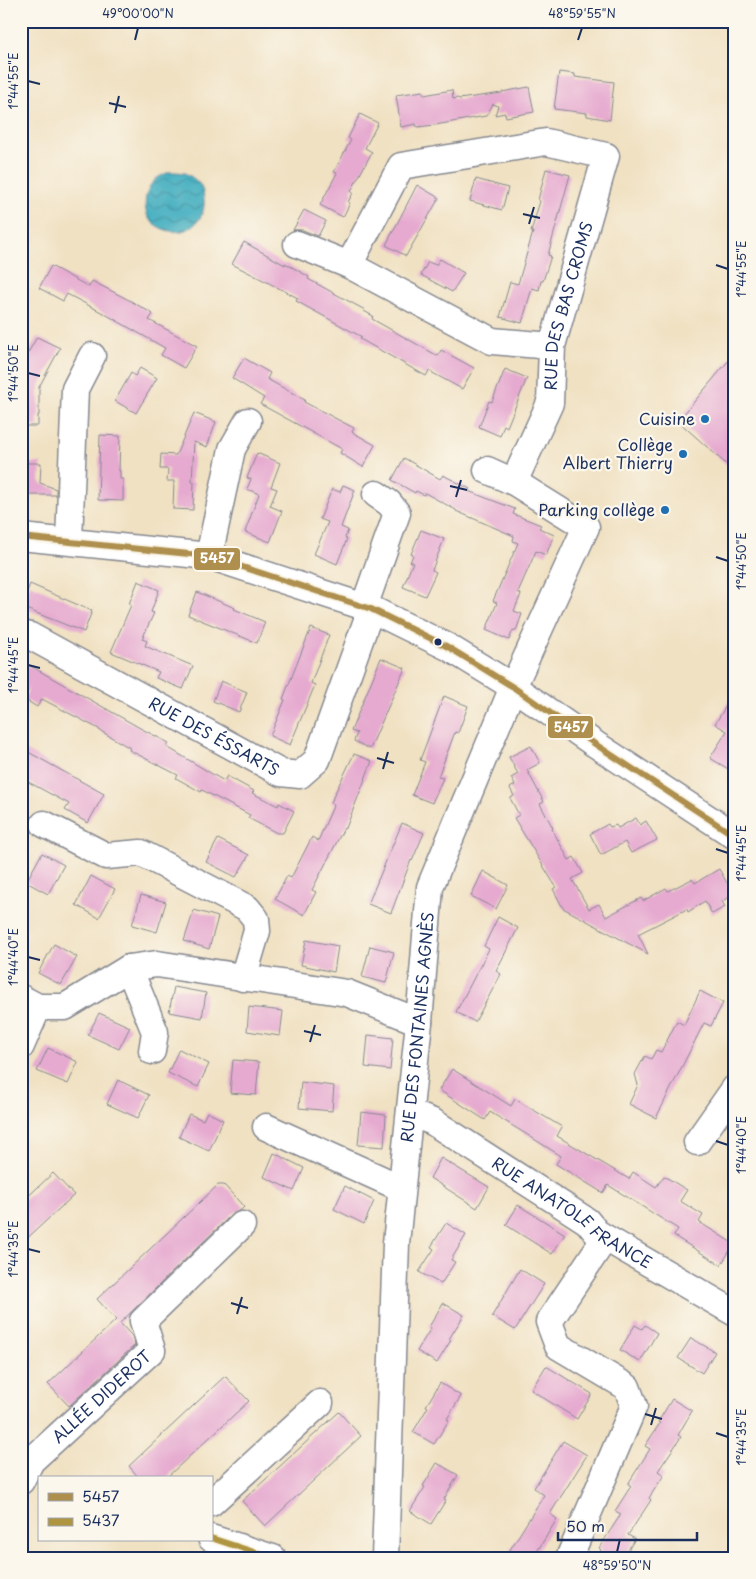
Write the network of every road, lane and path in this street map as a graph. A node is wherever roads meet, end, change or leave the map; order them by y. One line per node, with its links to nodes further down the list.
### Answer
1 (297, 244): 2 (street)
2 (349, 265): 3 (street); 3 (street, RUE DES BAS CROMS)
3 (552, 346): 7 (street, RUE DES BAS CROMS)
4 (92, 356): 10 (street)
5 (248, 421): 11 (street)
6 (487, 470): 7 (street)
7 (514, 482): 14 (street, RUE DES FONTAINES AGNÈS)
8 (376, 494): 12 (street, RUE DES ÉSSARTS)
9 (21, 537): 10 (street)
10 (69, 541): 11 (street)
11 (210, 556): 12 (street)
12 (368, 608): 13 (street, RUE DES ÉSSARTS); 14 (street)
13 (21, 634)
14 (513, 687): 16 (street); 20 (street, RUE DES FONTAINES AGNÈS)
15 (44, 824): 18 (street)
16 (735, 836)
17 (130, 968): 18 (street); 19 (street); 22 (street)
18 (243, 978): 20 (street)
19 (30, 1002): 21 (street)
20 (419, 1022): 24 (street, RUE DES FONTAINES AGNÈS)
21 (21, 1046)
22 (152, 1051)
23 (735, 1088): 26 (street)
24 (410, 1113): 27 (street, RUE DES FONTAINES AGNÈS); 29 (street, RUE ANATOLE FRANCE)
25 (266, 1127): 27 (street)
26 (698, 1142)
27 (401, 1188): 37 (street, RUE DES FONTAINES AGNÈS)
28 (242, 1225): 32 (street, ALLÉE DIDEROT)
29 (605, 1238): 30 (street, RUE ANATOLE FRANCE); 38 (street)
30 (735, 1313)
31 (320, 1403): 34 (street)
32 (21, 1481): 33 (street)
33 (38, 1491)
34 (212, 1502)
35 (212, 1538): 36 (street)
36 (273, 1558)
37 (384, 1558)
38 (569, 1558)

